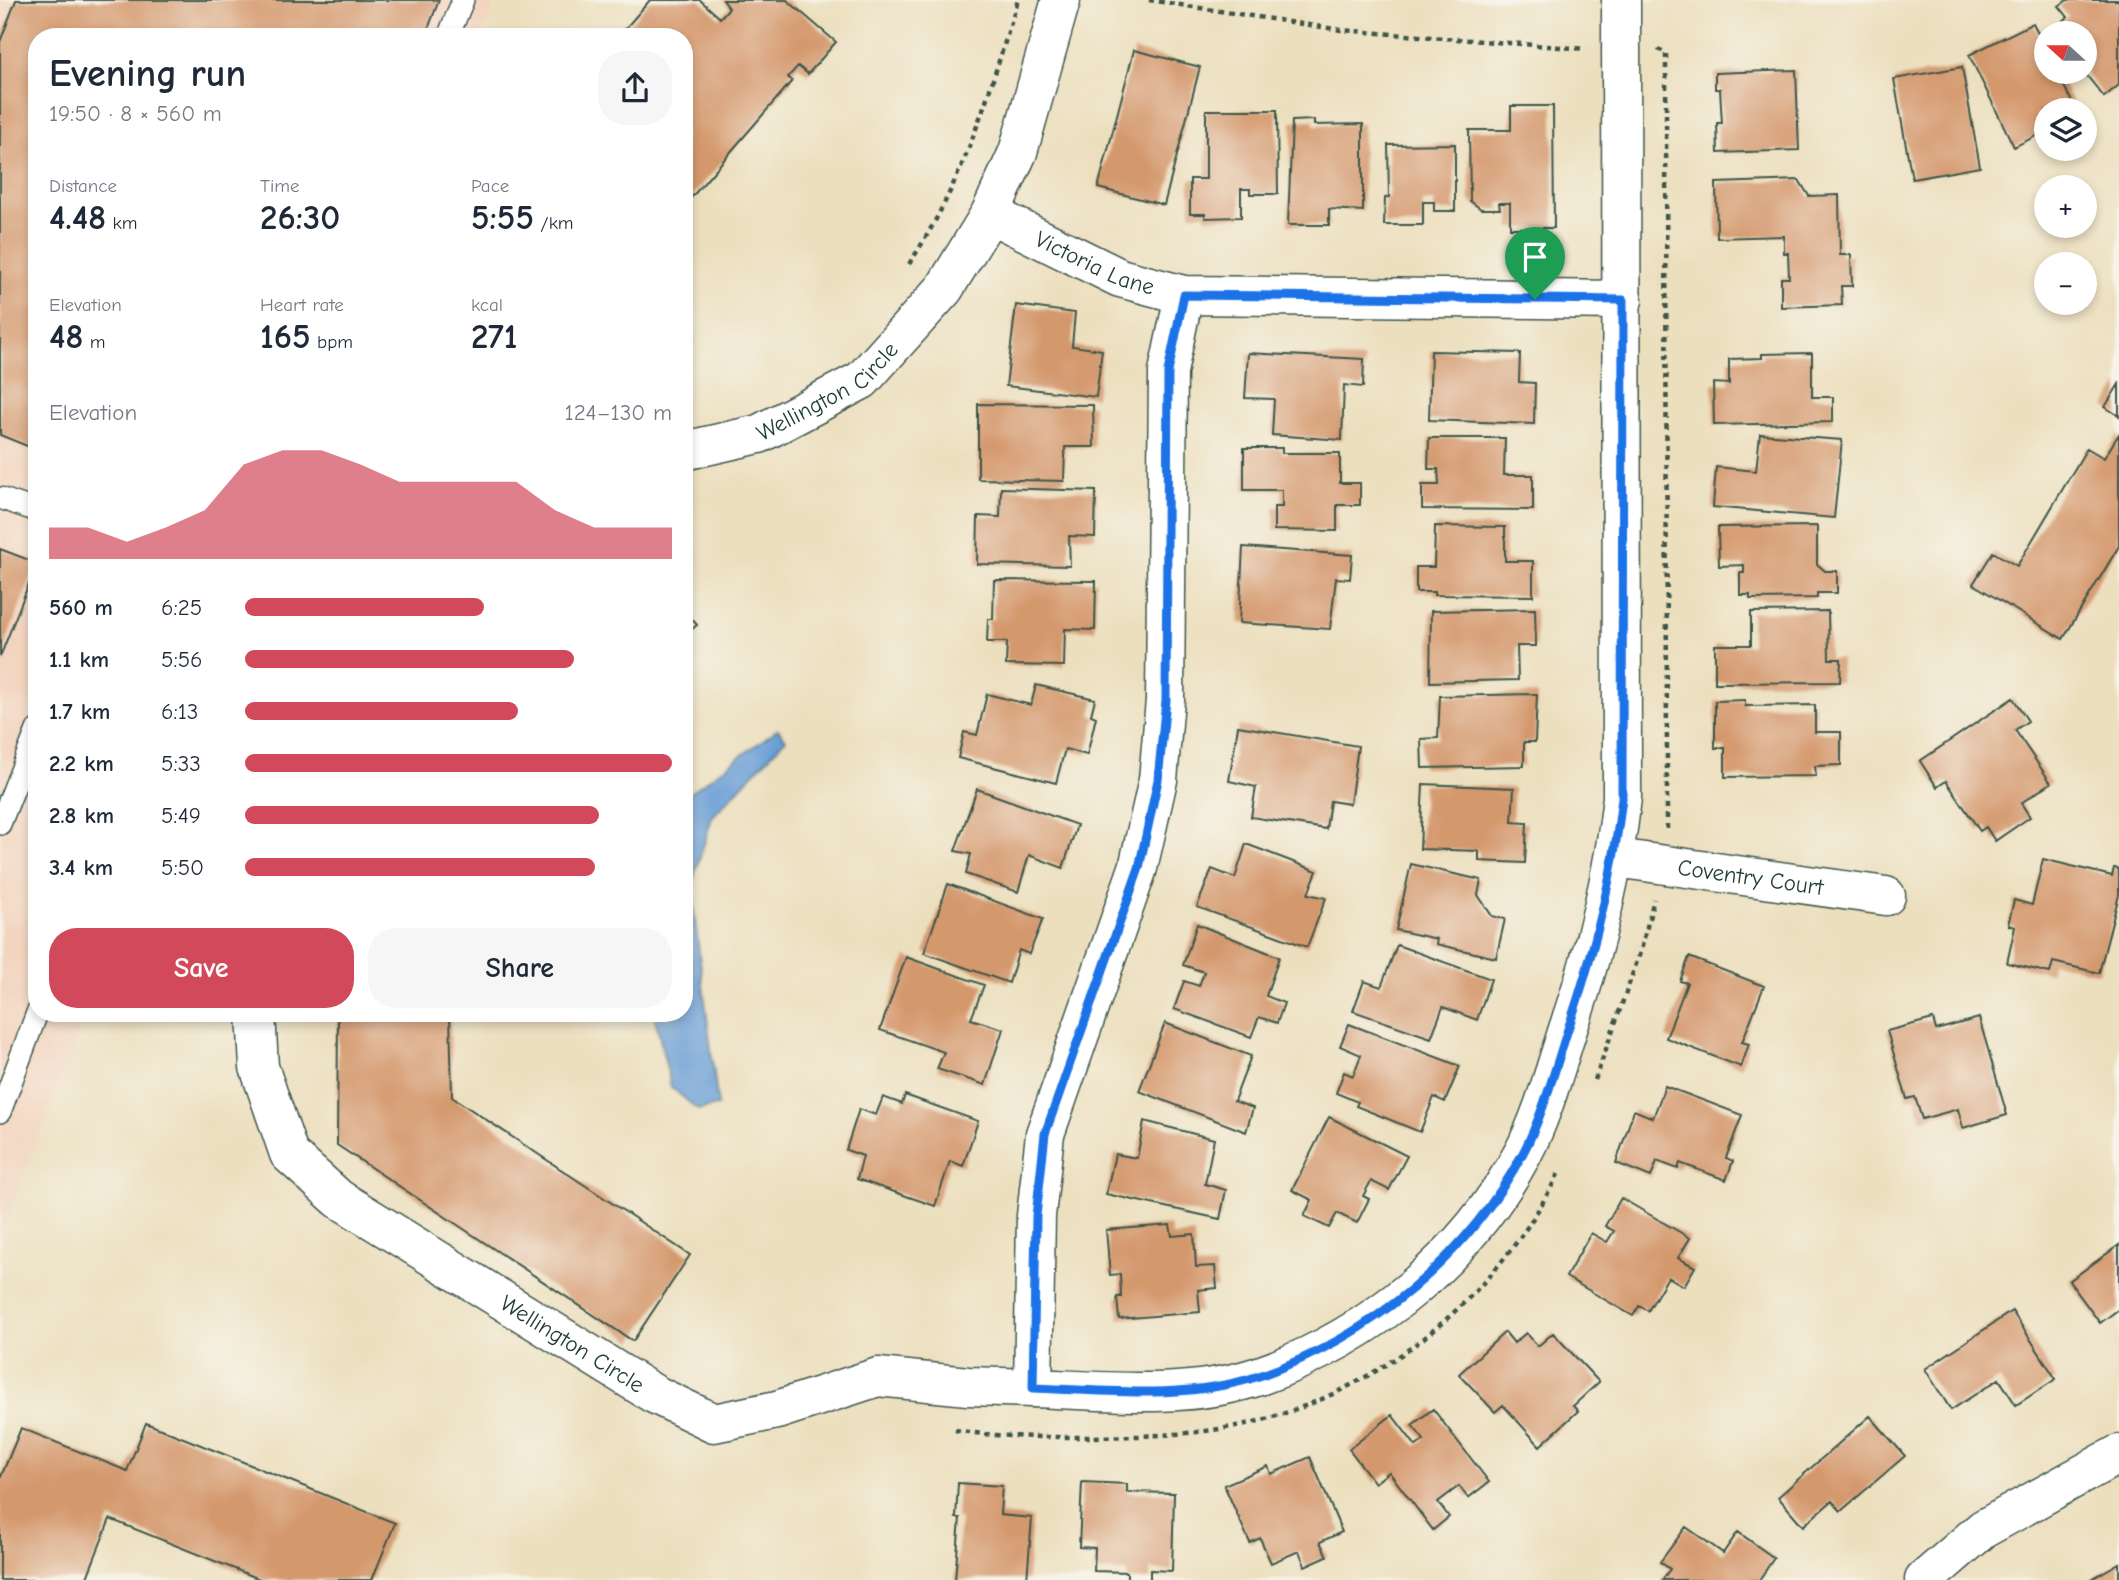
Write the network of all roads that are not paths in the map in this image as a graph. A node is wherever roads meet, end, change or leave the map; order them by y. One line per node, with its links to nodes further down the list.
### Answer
1 (463, 0): 4 (lane)
2 (1061, 0): 5 (street, Wellington Circle)
3 (1621, 0): 7 (street, Wellington Circle)
4 (452, 28)
5 (990, 214): 6 (street, Victoria Lane); 8 (street, Wellington Circle)
6 (1184, 295): 7 (street, Victoria Lane); 18 (street)
7 (1623, 300): 13 (street, Wellington Circle)
8 (693, 449)
9 (0, 498): 10 (lane)
10 (28, 508)
11 (28, 753): 12 (lane)
12 (0, 824)
13 (1616, 858): 14 (street, Coventry Court); 18 (street, Wellington Circle)
14 (1886, 896)
15 (34, 1022): 17 (lane)
16 (256, 1022): 18 (street, Wellington Circle)
17 (0, 1112)
18 (1033, 1388)
19 (2119, 1454): 20 (street)
20 (1924, 1580)

